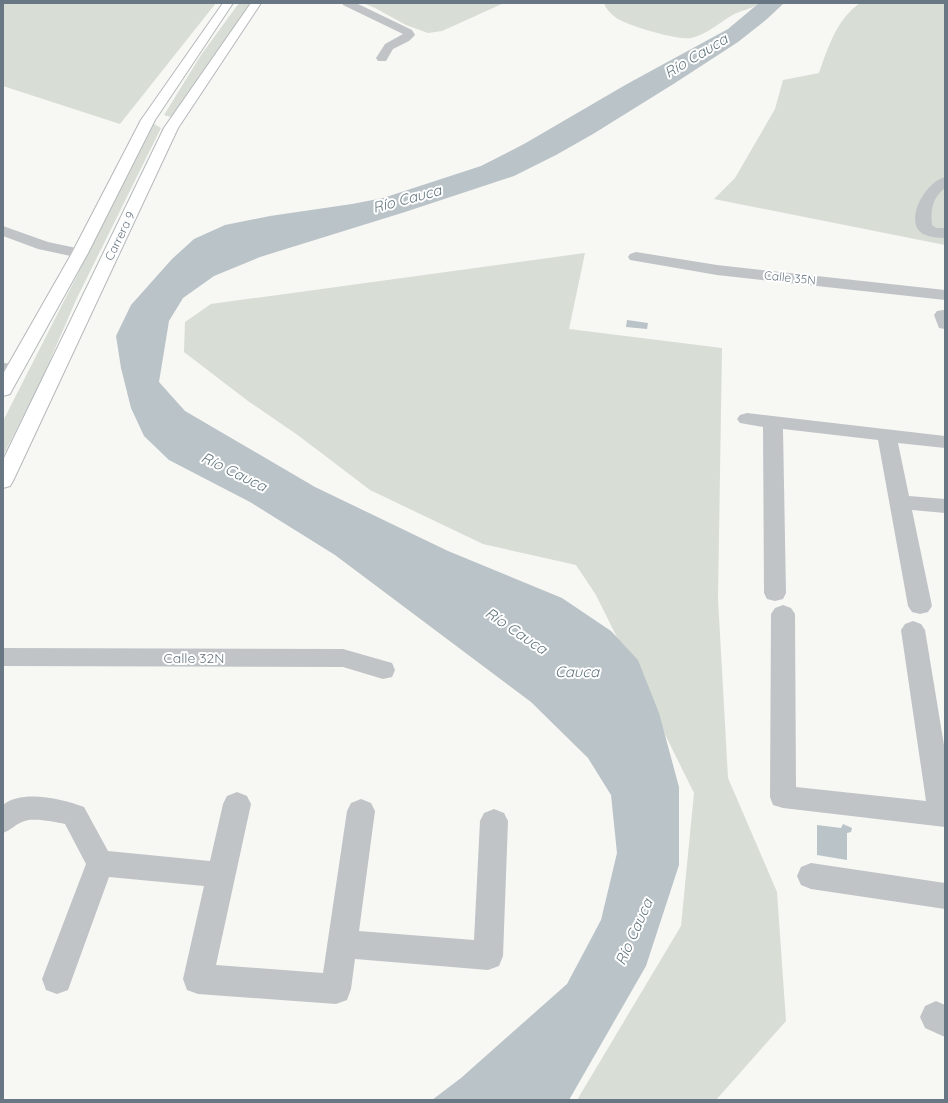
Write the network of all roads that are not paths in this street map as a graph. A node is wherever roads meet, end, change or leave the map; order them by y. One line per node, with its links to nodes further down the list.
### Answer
1 (228, 3): 5 (main road, Carrera 9)
2 (256, 3): 6 (main road, Carrera 9)
3 (347, 3): 4 (street)
4 (382, 58)
5 (148, 120): 6 (main road); 10 (main road, Carrera 9)
6 (171, 128): 19 (main road, Carrera 9)
7 (945, 181): 9 (street)
8 (3, 231): 10 (street)
9 (945, 233)
10 (80, 253): 13 (main road, Carrera 9)
11 (636, 257): 12 (street, Calle 35N)
12 (945, 295)
13 (9, 368): 14 (main road, Carrera 9)
14 (3, 390)
15 (747, 419): 16 (street)
16 (773, 422): 17 (street); 28 (street)
17 (887, 435): 18 (street); 20 (street)
18 (945, 442)
19 (3, 481)
20 (900, 502): 21 (street); 22 (street)
21 (945, 506)
22 (920, 606)
23 (913, 630): 28 (street)
24 (3, 657): 25 (street, Calle 32N)
25 (383, 670)
26 (237, 804): 32 (street)
27 (362, 811): 35 (street)
28 (943, 815)
29 (3, 821): 31 (street)
30 (494, 821): 35 (street)
31 (100, 863): 32 (street); 36 (street)
32 (222, 875): 35 (street)
33 (811, 876): 34 (street)
34 (945, 896)
35 (343, 944)
36 (57, 979)

